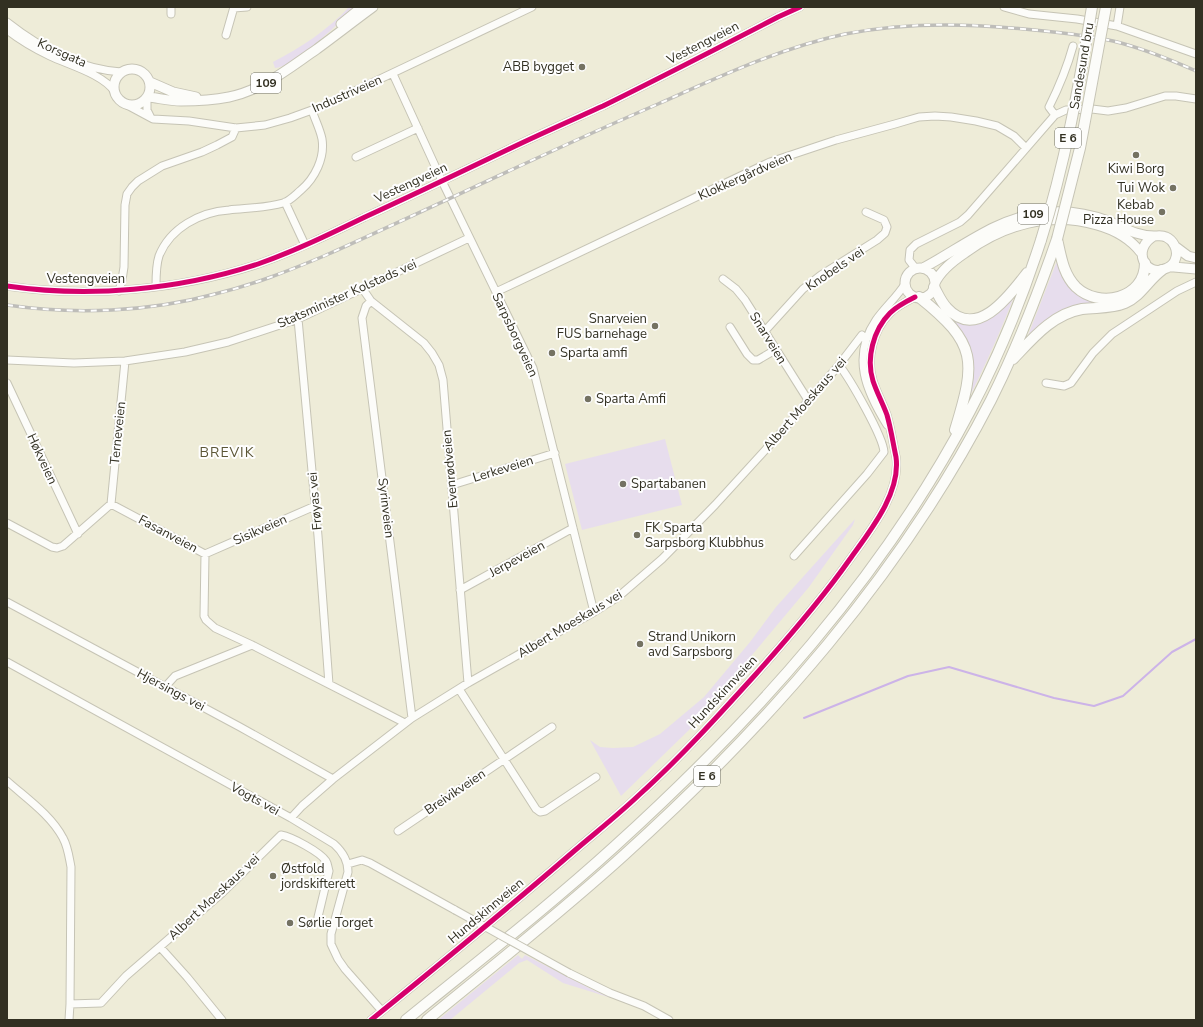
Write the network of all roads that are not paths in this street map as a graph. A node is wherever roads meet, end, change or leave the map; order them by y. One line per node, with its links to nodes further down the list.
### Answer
1 (247, 7): 10 (street)
2 (362, 7): 16 (main road, 109)
3 (373, 7): 16 (main road, 109)
4 (532, 7): 19 (street, Industriveien)
5 (800, 7): 33 (street, Vestengveien)
6 (1004, 7): 12 (street)
7 (1092, 7): 43 (highway, Sandesund bru / E 6, bridge)
8 (1106, 7): 38 (highway, Sandesund bru / E 6, bridge)
9 (1120, 7): 12 (street)
10 (234, 8): 14 (street)
11 (7, 22): 18 (street, Korsgata)
12 (1117, 26): 17 (street)
13 (7, 30): 21 (street, Korsgata)
14 (226, 35)
15 (1073, 46): 27 (street)
16 (317, 48): 23 (main road, 109)
17 (1196, 54)
18 (121, 72): 20 (main road, 109); 21 (main road)
19 (393, 74): 26 (street, Industriveien); 30 (street, Sarpsborgveien)
20 (150, 82): 22 (main road); 23 (main road, 109)
21 (114, 92): 25 (main road)
22 (147, 97): 23 (main road, 109); 25 (main road, 109); 28 (street)
23 (208, 99)
24 (1196, 99): 27 (street)
25 (127, 105): 28 (street, Industriveien)
26 (312, 110): 29 (street, Industriveien); 34 (street)
27 (1054, 115): 31 (street)
28 (150, 116): 29 (street, Industriveien)
29 (236, 128): 54 (street)
30 (418, 128): 32 (street); 33 (street, Sarpsborgveien)
31 (1026, 148): 44 (street); 55 (street, Klokkergårdveien)
32 (356, 157)
33 (442, 181): 37 (street, Sarpsborgveien); 39 (street, Vestengveien)
34 (285, 202): 39 (street); 52 (street)
35 (866, 212): 60 (street, Knobels vei)
36 (1154, 236): 40 (main road, 109); 42 (main road); 44 (main road, 109)
37 (469, 238): 53 (street, Statsminister Kolstads vei); 55 (street, Sarpsborgveien)
38 (1057, 239): 42 (highway, E 6); 66 (highway, E 6)
39 (305, 245): 52 (street, Vestengveien)
40 (1176, 247): 41 (main road, 109); 45 (main road)
41 (1196, 258)
42 (1143, 259): 45 (main road, 109); 50 (main road, 109)
43 (1033, 265): 50 (highway, E 6); 71 (highway, E 6)
44 (919, 269): 49 (main road, 109); 50 (main road)
45 (1166, 269): 46 (main road, 109); 66 (highway, E 6)
46 (1196, 269)
47 (723, 279): 60 (street, Snarveien)
48 (1196, 282): 68 (street)
49 (906, 284): 56 (main road); 70 (street)
50 (934, 285): 56 (main road, 109)
51 (7, 286): 54 (street, Vestengveien)
52 (156, 286): 54 (street, Vestengveien)
53 (362, 288): 57 (street, Evenrødveien); 58 (street, Statsminister Kolstads vei)
54 (118, 291)
55 (496, 292): 72 (street, Sarpsborgveien)
56 (917, 297): 70 (street, Hundskinnveien); 71 (highway, E 6)
57 (371, 300): 73 (street, Evenrødveien); 90 (street, Syrinveien)
58 (298, 319): 64 (street, Statsminister Kolstads vei); 75 (street, Frøyas vei)
59 (730, 327): 62 (street)
60 (764, 332): 62 (street, Snarveien)
61 (862, 335): 65 (street, Albert Moeskaus vei)
62 (775, 350): 69 (street, Snarveien)
63 (7, 360): 64 (street, Statsminister Kolstads vei)
64 (125, 361): 74 (street, Terneveien)
65 (839, 365): 69 (street, Albert Moeskaus vei); 80 (street)
66 (1007, 366): 107 (highway, E 6)
67 (7, 383): 78 (street, Høkveien)
68 (1046, 383)
69 (808, 400): 83 (street, Albert Moeskaus vei)
70 (890, 430): 102 (street, Hundskinnveien)
71 (949, 449): 106 (highway, E 6)
72 (555, 453): 73 (street, Lerkeveien); 77 (street, Sarpsborgveien)
73 (452, 485): 81 (street, Evenrødveien)
74 (112, 504): 78 (street); 79 (street, Fasanveien)
75 (315, 506): 79 (street, Sisikveien); 87 (street, Frøyas vei)
76 (7, 523): 78 (street)
77 (573, 528): 81 (street, Jerpeveien); 83 (street, Sarpsborgveien)
78 (78, 534)
79 (205, 554): 84 (street, Fasanveien)
80 (794, 556)
81 (460, 590): 86 (street, Evenrødveien)
82 (7, 602): 88 (street, Hjersings vei)
83 (594, 612): 86 (street, Albert Moeskaus vei)
84 (252, 646): 87 (street, Fasanveien); 88 (street)
85 (7, 662): 96 (street, Vogts vei)
86 (468, 683): 89 (street, Albert Moeskaus vei)
87 (329, 684): 90 (street, Fasanveien)
88 (165, 687): 94 (street, Hjersings vei)
89 (459, 689): 90 (street, Albert Moeskaus vei); 92 (street)
90 (408, 721): 94 (street, Albert Moeskaus vei)
91 (552, 727): 92 (street, Breivikveien)
92 (504, 760): 93 (street); 97 (street, Breivikveien)
93 (596, 778)
94 (333, 779): 96 (street, Albert Moeskaus vei)
95 (7, 781): 101 (street)
96 (291, 818): 98 (street, Vogts vei)
97 (398, 831)
98 (348, 864): 102 (street); 108 (street, bridge)
99 (318, 917): 100 (street, Albert Moeskaus vei)
100 (160, 947): 101 (street, Albert Moeskaus vei); 104 (street)
101 (70, 1004): 103 (street)
102 (382, 1011): 105 (street, Hundskinnveien)
103 (69, 1020)
104 (222, 1020)
105 (371, 1020)
106 (406, 1020)
107 (427, 1020)
108 (669, 1020)

